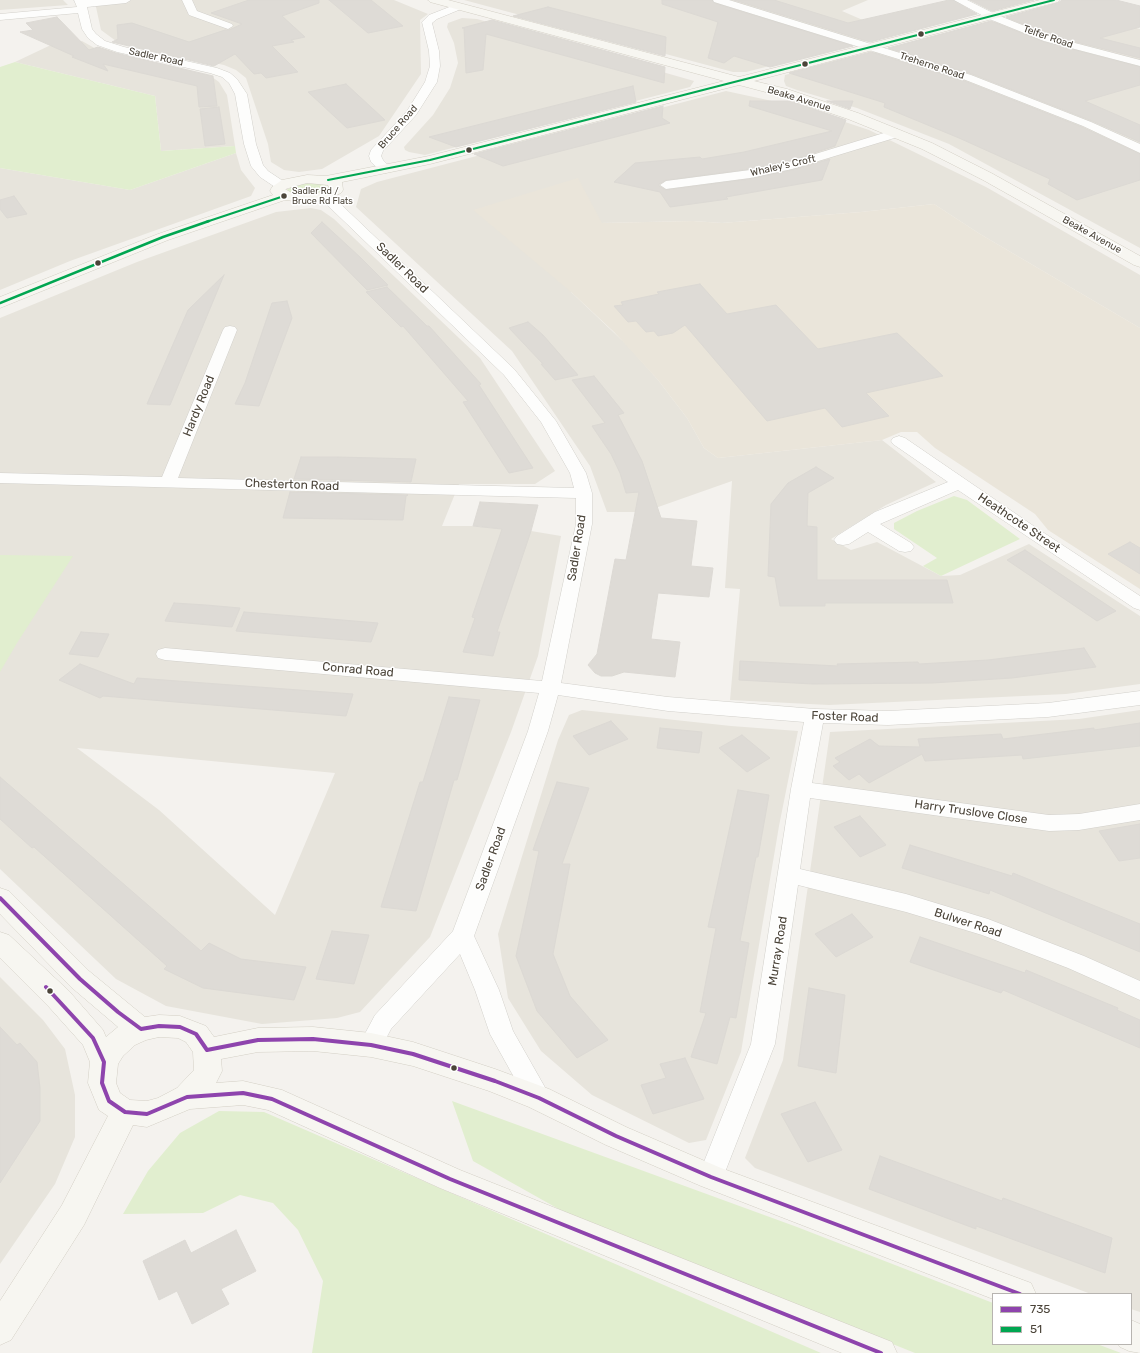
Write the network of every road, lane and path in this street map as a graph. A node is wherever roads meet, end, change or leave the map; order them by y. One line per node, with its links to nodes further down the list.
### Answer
1 (126, 0): 7 (street)
2 (186, 0): 11 (street)
3 (434, 0): 8 (street, Beake Avenue)
4 (718, 0): 12 (street, Treherne Road)
5 (959, 0): 9 (street, Telfer Road)
6 (1054, 0): 9 (street)
7 (81, 5): 10 (street); 20 (street, Sadler Road)
8 (457, 7): 14 (street, Beake Avenue); 17 (street, Bruce Road)
9 (991, 16): 12 (street); 13 (street, Telfer Road)
10 (0, 17)
11 (228, 26)
12 (870, 47): 14 (street); 16 (street, Treherne Road)
13 (1140, 63)
14 (737, 81): 15 (street, Beake Avenue); 17 (street)
15 (897, 133): 18 (street, Whaley's Croft); 21 (street, Beake Avenue)
16 (1140, 149)
17 (386, 169): 19 (street)
18 (666, 185)
19 (327, 188): 20 (street); 28 (street, Sadler Road)
20 (283, 191): 22 (street)
21 (1140, 262)
22 (0, 303)
23 (230, 330): 26 (street, Hardy Road)
24 (899, 441): 27 (street, Heathcote Street)
25 (0, 478): 26 (street, Chesterton Road)
26 (168, 482): 28 (street, Chesterton Road)
27 (960, 483): 29 (street); 32 (street, Heathcote Street)
28 (584, 493): 34 (street, Sadler Road)
29 (867, 524): 30 (street); 31 (street)
30 (843, 540)
31 (905, 547)
32 (1140, 604)
33 (165, 654): 34 (street, Conrad Road)
34 (550, 688): 36 (street, Foster Road); 41 (street, Sadler Road)
35 (1140, 698): 36 (street, Foster Road)
36 (815, 716): 37 (street, Murray Road)
37 (801, 788): 38 (street, Harry Truslove Close); 39 (street, Murray Road)
38 (1140, 812)
39 (789, 875): 43 (street, Bulwer Road); 51 (street, Murray Road)
40 (0, 898): 44 (street)
41 (463, 936): 45 (street, Sadler Road); 49 (street)
42 (0, 942): 47 (street)
43 (1140, 991)
44 (142, 1029): 46 (street); 47 (street)
45 (371, 1045): 46 (street); 49 (street)
46 (207, 1050): 48 (street)
47 (104, 1062): 50 (street)
48 (187, 1097): 50 (street); 54 (street)
49 (539, 1098): 51 (street)
50 (125, 1112): 53 (street)
51 (711, 1177): 52 (street)
52 (1017, 1293)
53 (0, 1329)
54 (882, 1353)

